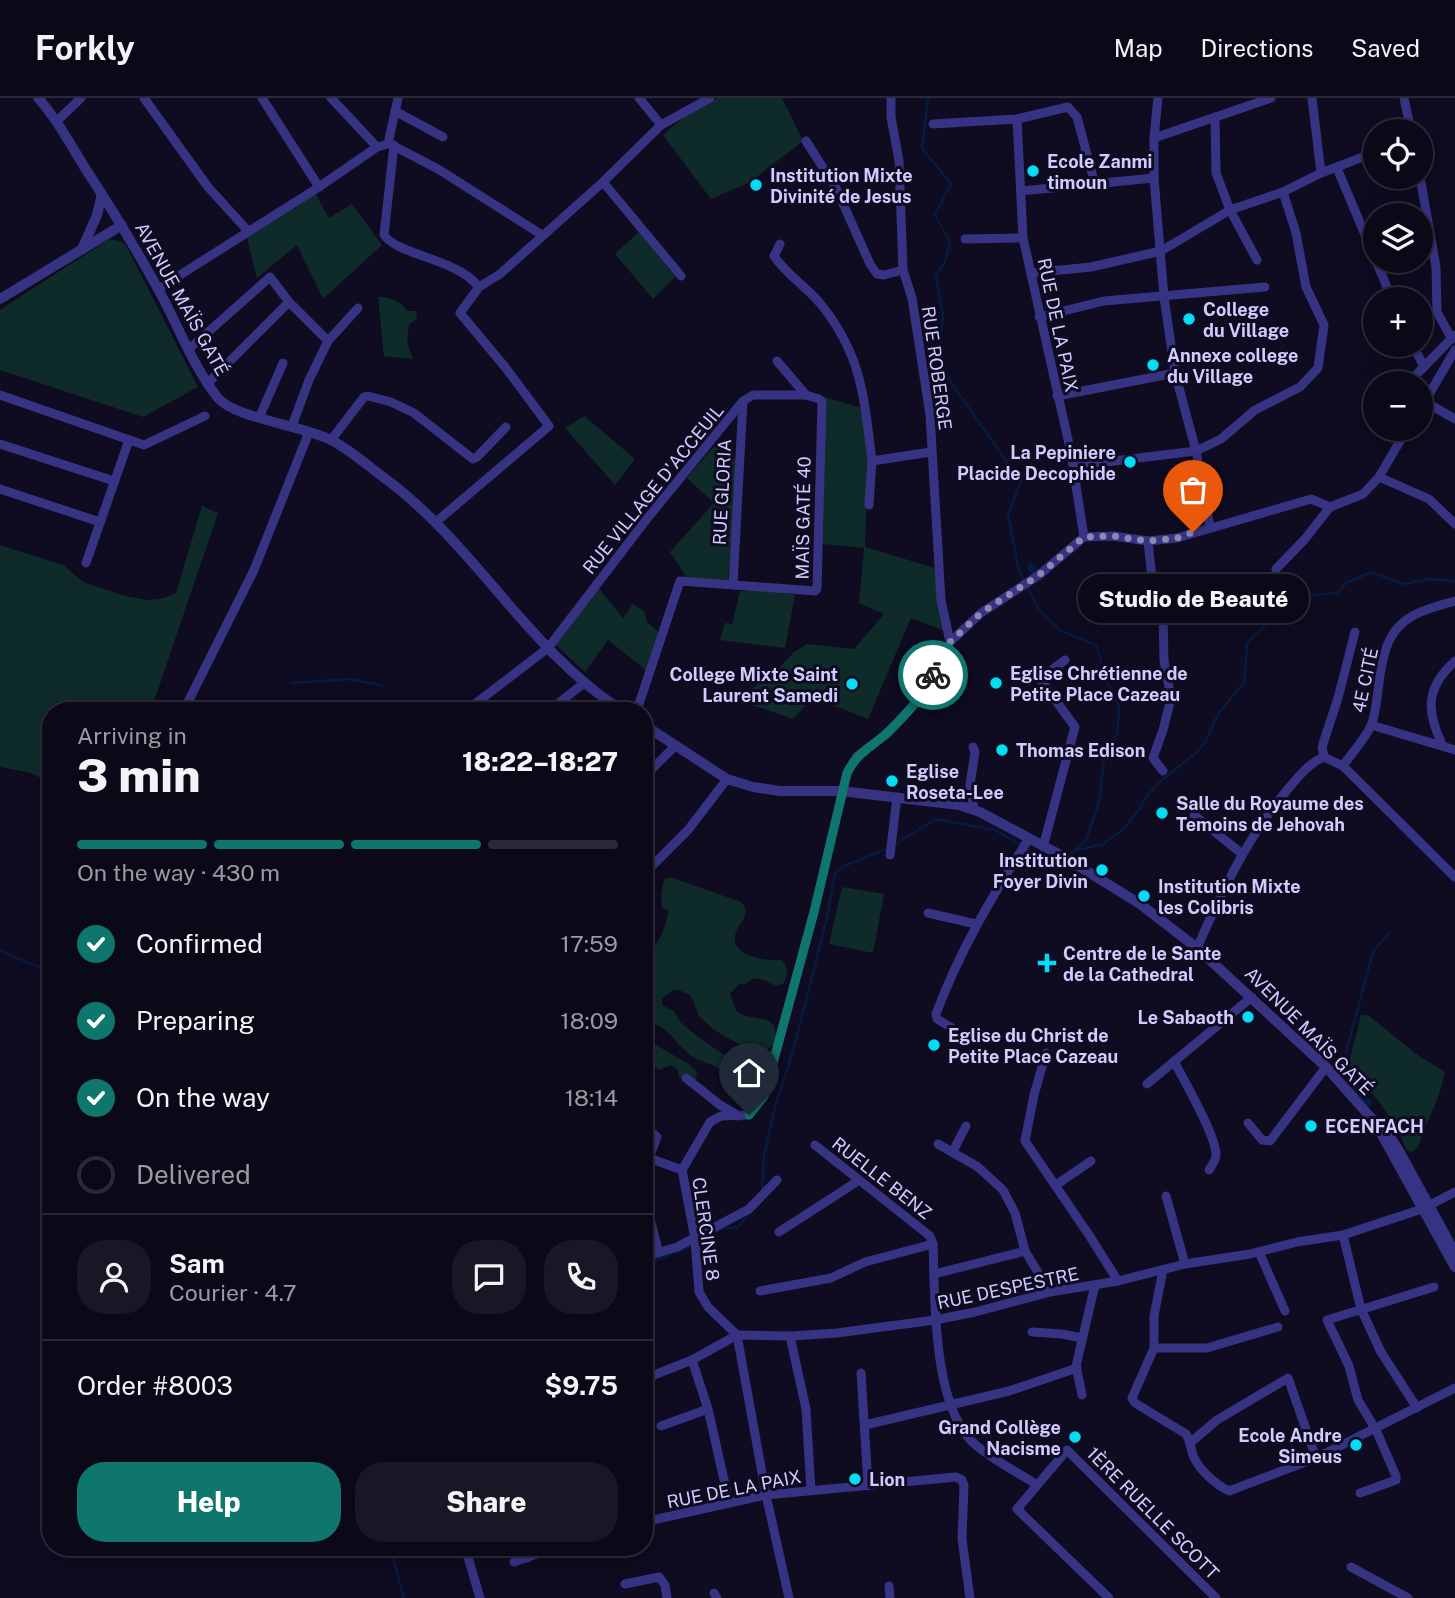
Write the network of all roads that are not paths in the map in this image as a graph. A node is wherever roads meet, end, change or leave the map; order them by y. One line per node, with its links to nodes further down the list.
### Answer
1 (37, 98): 18 (street, AVENUE MAÏS GATÉ)
2 (81, 98): 18 (street)
3 (144, 98): 39 (street)
4 (262, 98): 32 (street)
5 (331, 98): 25 (street)
6 (398, 98): 14 (street)
7 (639, 98): 20 (street)
8 (709, 98): 20 (street)
9 (891, 98): 47 (street, RUE ROBERGE)
10 (1158, 98): 22 (street)
11 (1271, 98): 15 (street)
12 (1312, 98): 28 (street)
13 (1404, 98): 17 (street)
14 (395, 111): 21 (street); 24 (street)
15 (1216, 117): 22 (street); 37 (street)
16 (1017, 119): 19 (street); 31 (street); 34 (street, RUE DE LA PAIX)
17 (1408, 119)
18 (57, 121): 36 (street, AVENUE MAÏS GATÉ)
19 (933, 124)
20 (662, 125): 30 (street)
21 (443, 137)
22 (1154, 138): 29 (street)
23 (806, 141): 47 (street)
24 (391, 145): 25 (street); 40 (street); 50 (street)
25 (377, 147): 32 (street)
26 (1363, 157): 27 (street)
27 (1337, 167): 28 (street); 52 (street)
28 (1321, 173): 35 (street)
29 (1154, 178): 31 (street); 45 (street)
30 (603, 182): 40 (street); 49 (street)
31 (1095, 185): 34 (street)
32 (319, 187): 39 (street)
33 (1422, 189): 59 (street)
34 (1021, 191): 41 (street, RUE DE LA PAIX)
35 (1283, 192): 37 (street); 86 (street)
36 (102, 194): 38 (street, AVENUE MAÏS GATÉ); 44 (street)
37 (1230, 210): 45 (street); 46 (street)
38 (122, 225): 44 (street); 53 (street, AVENUE MAÏS GATÉ)
39 (249, 232): 53 (street)
40 (541, 235): 50 (street)
41 (1023, 237): 42 (street); 48 (street, RUE DE LA PAIX)
42 (965, 239)
43 (780, 244): 88 (street)
44 (83, 247): 55 (street)
45 (1161, 251): 48 (street); 54 (street)
46 (1257, 261)
47 (903, 270): 87 (street, RUE ROBERGE)
48 (1031, 273): 58 (street, RUE DE LA PAIX)
49 (681, 276)
50 (479, 286): 96 (street)
51 (1265, 287): 54 (street)
52 (1387, 287)
53 (158, 289): 61 (street, AVENUE MAÏS GATÉ)
54 (1164, 297): 58 (street); 68 (street)
55 (0, 299)
56 (289, 302): 60 (street); 61 (street); 69 (street)
57 (358, 307): 60 (street)
58 (1039, 317): 73 (street, RUE DE LA PAIX)
59 (1453, 337): 66 (street)
60 (328, 341): 79 (street)
61 (189, 349): 69 (street, AVENUE MAÏS GATÉ)
62 (1455, 350): 70 (street)
63 (1419, 357): 66 (street)
64 (777, 361): 72 (street, MAÏS GATÉ 40)
65 (283, 363): 77 (street)
66 (1424, 367): 67 (street)
67 (1420, 371)
68 (1175, 373): 73 (street); 86 (street)
69 (207, 384): 77 (street, AVENUE MAÏS GATÉ)
70 (1433, 385)
71 (0, 395): 82 (street)
72 (806, 395): 74 (street, RUE VILLAGE D'ACCEUIL); 104 (street, MAÏS GATÉ 40)
73 (1057, 396): 89 (street, RUE DE LA PAIX)
74 (743, 401): 104 (street, RUE GLORIA); 109 (street, RUE VILLAGE D'ACCEUIL)
75 (1433, 408): 78 (street)
76 (205, 416): 82 (street)
77 (259, 418): 79 (street, AVENUE MAÏS GATÉ)
78 (1455, 419)
79 (292, 426): 81 (street, AVENUE MAÏS GATÉ)
80 (506, 427): 83 (street)
81 (309, 432): 83 (street, AVENUE MAÏS GATÉ); 113 (street)
82 (129, 439): 91 (street)
83 (331, 440): 96 (street, AVENUE MAÏS GATÉ)
84 (1400, 441): 90 (street)
85 (0, 444): 91 (street)
86 (1196, 451): 89 (street); 98 (street)
87 (931, 452): 88 (street); 108 (street, RUE ROBERGE)
88 (872, 461): 93 (street)
89 (1073, 466): 99 (street, RUE DE LA PAIX)
90 (1379, 477): 94 (street); 97 (street)
91 (114, 481): 95 (street)
92 (0, 489): 95 (street)
93 (869, 505)
94 (1331, 507): 98 (street); 102 (street)
95 (100, 522): 101 (street)
96 (436, 522): 109 (street, AVENUE MAÏS GATÉ)
97 (1455, 524)
98 (1210, 527): 100 (street)
99 (1084, 537): 100 (street); 108 (street)
100 (1148, 541): 103 (street)
101 (86, 562)
102 (1276, 569)
103 (1154, 582): 105 (street); 127 (street)
104 (733, 585): 117 (street, MAÏS GATÉ 40)
105 (1095, 587)
106 (1455, 601): 118 (street, 4E CITÉ)
107 (1355, 632): 124 (street)
108 (950, 642): 129 (street)
109 (548, 648): 112 (street, AVENUE MAÏS GATÉ); 114 (street, RUE VILLAGE D'ACCEUIL)
110 (1065, 660): 134 (street)
111 (1455, 661): 121 (street)
112 (584, 683): 115 (street); 116 (street, AVENUE MAÏS GATÉ)
113 (188, 702)
114 (477, 702)
115 (560, 702)
116 (601, 702)
117 (640, 702)
118 (1371, 725): 121 (street); 125 (street, 4E CITÉ)
119 (653, 731): 120 (street, AVENUE MAÏS GATÉ)
120 (676, 745): 126 (street); 128 (street, AVENUE MAÏS GATÉ)
121 (1443, 746): 123 (street)
122 (973, 747): 131 (street)
123 (1455, 750)
124 (1324, 757): 125 (street); 135 (street)
125 (1343, 766): 138 (street)
126 (653, 769)
127 (1163, 771)
128 (727, 779): 129 (street, AVENUE MAÏS GATÉ); 137 (street)
129 (841, 791): 130 (street, AVENUE MAÏS GATÉ); 149 (street)
130 (897, 797): 131 (street, AVENUE MAÏS GATÉ); 136 (street)
131 (974, 810): 133 (street, AVENUE MAÏS GATÉ)
132 (1194, 815): 135 (street)
133 (1027, 842): 134 (street, AVENUE MAÏS GATÉ); 140 (street)
134 (1043, 847): 141 (street, AVENUE MAÏS GATÉ)
135 (1242, 854): 141 (street)
136 (890, 855)
137 (653, 868)
138 (1455, 877)
139 (928, 913): 140 (street)
140 (976, 925): 143 (street)
141 (1197, 948): 142 (street, AVENUE MAÏS GATÉ)
142 (1252, 997): 145 (street); 146 (street, AVENUE MAÏS GATÉ)
143 (972, 1040)
144 (1046, 1054): 161 (street)
145 (1174, 1061): 148 (street); 158 (street)
146 (1326, 1067): 150 (street); 164 (street, AVENUE MAÏS GATÉ)
147 (686, 1078): 149 (street)
148 (1147, 1084)
149 (741, 1116): 157 (street, CLERCINE 8)
150 (1248, 1123)
151 (966, 1126): 154 (street)
152 (938, 1144): 154 (street)
153 (815, 1145): 160 (street, RUELLE BENZ)
154 (953, 1151): 171 (street)
155 (653, 1159): 157 (street)
156 (1091, 1161): 161 (street)
157 (682, 1170): 168 (street, CLERCINE 8)
158 (1209, 1170)
159 (777, 1180): 168 (street)
160 (858, 1181): 166 (street); 169 (street, RUELLE BENZ)
161 (1056, 1185): 179 (street)
162 (1455, 1192): 164 (street, RUE DESPESTRE)
163 (1166, 1196): 175 (street)
164 (1424, 1207): 167 (street, RUE DESPESTRE); 170 (street, AVENUE MAÏS GATÉ)
165 (653, 1230): 173 (street)
166 (779, 1232)
167 (1343, 1235): 172 (street, RUE DESPESTRE); 184 (street)
168 (695, 1241): 173 (street); 189 (street, CLERCINE 8)
169 (933, 1244): 178 (street, RUELLE BENZ); 182 (street)
170 (1451, 1246): 176 (street, AVENUE MAÏS GATÉ)
171 (1024, 1251): 178 (street); 183 (street)
172 (1259, 1252): 175 (street, RUE DESPESTRE); 185 (street)
173 (659, 1253): 174 (street)
174 (653, 1255)
175 (1185, 1264): 177 (street, RUE DESPESTRE)
176 (1455, 1267)
177 (1163, 1270): 179 (street, RUE DESPESTRE); 192 (street)
178 (934, 1274): 186 (street, RUELLE BENZ)
179 (1118, 1282): 180 (street, RUE DESPESTRE)
180 (1095, 1285): 183 (street, RUE DESPESTRE); 191 (street)
181 (1434, 1287): 184 (street)
182 (760, 1291)
183 (1050, 1292): 186 (street, RUE DESPESTRE)
184 (1361, 1309): 200 (street); 204 (street)
185 (1284, 1311)
186 (935, 1320): 190 (street, RUE DESPESTRE); 199 (street, RUELLE BENZ)
187 (1278, 1327): 192 (street)
188 (1032, 1332): 191 (street)
189 (737, 1335): 190 (street, RUE DESPESTRE); 193 (street); 211 (street)
190 (790, 1336): 209 (street)
191 (1082, 1338): 194 (street)
192 (1154, 1348): 205 (street)
193 (692, 1360): 196 (street); 201 (street)
194 (1077, 1368): 198 (street); 199 (street)
195 (861, 1373): 202 (street)
196 (653, 1375)
197 (1455, 1388): 200 (street)
198 (1082, 1395)
199 (951, 1406): 202 (street); 208 (street, RUELLE BENZ)
200 (1416, 1408): 204 (street)
201 (708, 1409): 203 (street); 212 (street)
202 (865, 1425): 207 (street)
203 (661, 1426)
204 (1376, 1430): 206 (street); 210 (street)
205 (1191, 1442): 206 (street); 206 (street)
206 (1316, 1458)
207 (869, 1485): 209 (street, RUE DE LA PAIX); 225 (street, RUE DE LA PAIX)
208 (1037, 1485): 226 (street); 227 (street, 1ÈRE RUELLE SCOTT)
209 (811, 1490): 211 (street, RUE DE LA PAIX)
210 (1360, 1493)
211 (766, 1495): 212 (street, RUE DE LA PAIX); 223 (street)
212 (729, 1502): 213 (street, RUE DE LA PAIX)
213 (653, 1520)
214 (468, 1556): 221 (street)
215 (532, 1556): 216 (street)
216 (527, 1558): 217 (street)
217 (514, 1562)
218 (1351, 1567): 228 (street)
219 (625, 1584): 222 (street)
220 (889, 1586): 224 (street)
221 (480, 1598)
222 (667, 1598)
223 (789, 1598)
224 (890, 1598)
225 (970, 1598)
226 (1109, 1598)
227 (1216, 1598)
228 (1408, 1598)

